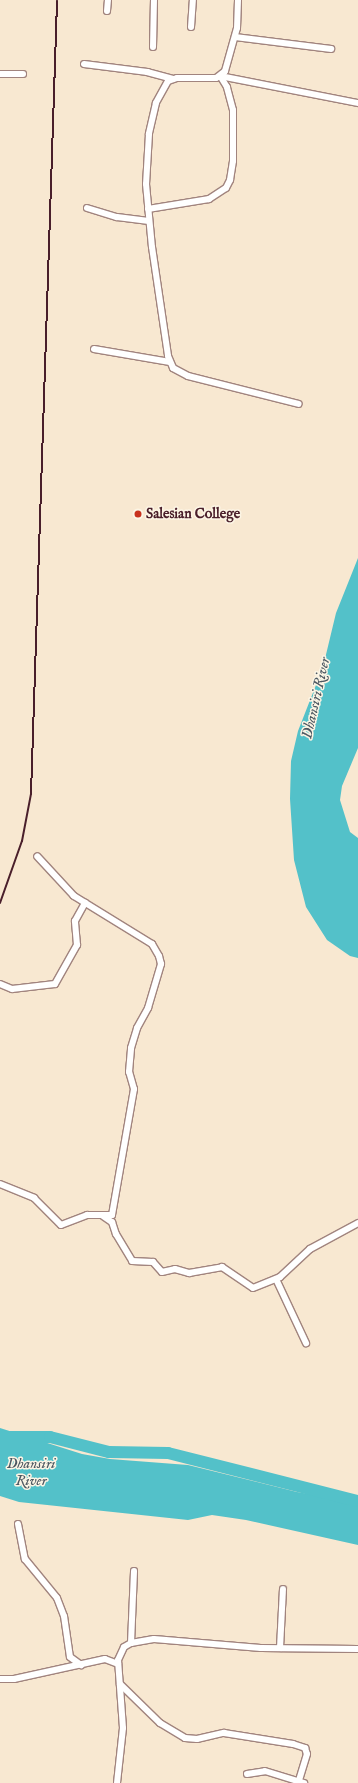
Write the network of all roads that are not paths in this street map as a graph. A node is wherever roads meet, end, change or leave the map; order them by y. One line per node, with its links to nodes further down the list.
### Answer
1 (108, 0): 5 (street)
2 (154, 0): 8 (street)
3 (193, 0): 6 (street)
4 (238, 0): 7 (street)
5 (107, 10)
6 (191, 27)
7 (236, 37): 9 (street); 13 (street)
8 (153, 47)
9 (331, 49)
10 (84, 64): 14 (street)
11 (0, 74): 12 (street)
12 (23, 74)
13 (220, 76): 14 (street); 15 (street); 17 (street)
14 (172, 79): 17 (street)
15 (358, 103)
16 (87, 208): 18 (street)
17 (148, 209): 18 (street)
18 (150, 221): 20 (street)
19 (94, 350): 20 (street)
20 (170, 362): 21 (street)
21 (299, 404)
22 (37, 856): 23 (street)
23 (85, 903): 24 (street); 26 (street)
24 (0, 984)
25 (0, 1184): 26 (street)
26 (102, 1215): 28 (street)
27 (358, 1223): 28 (street)
28 (276, 1279): 29 (street)
29 (306, 1343)
30 (18, 1524): 37 (street)
31 (134, 1571): 33 (street)
32 (283, 1589): 34 (street)
33 (131, 1643): 34 (street); 36 (street)
34 (280, 1648): 35 (street)
35 (358, 1649)
36 (118, 1664): 37 (street); 39 (street)
37 (81, 1666): 38 (street)
38 (0, 1679)
39 (120, 1684): 41 (street); 42 (street)
40 (247, 1774): 41 (street)
41 (302, 1782)
42 (116, 1783)

